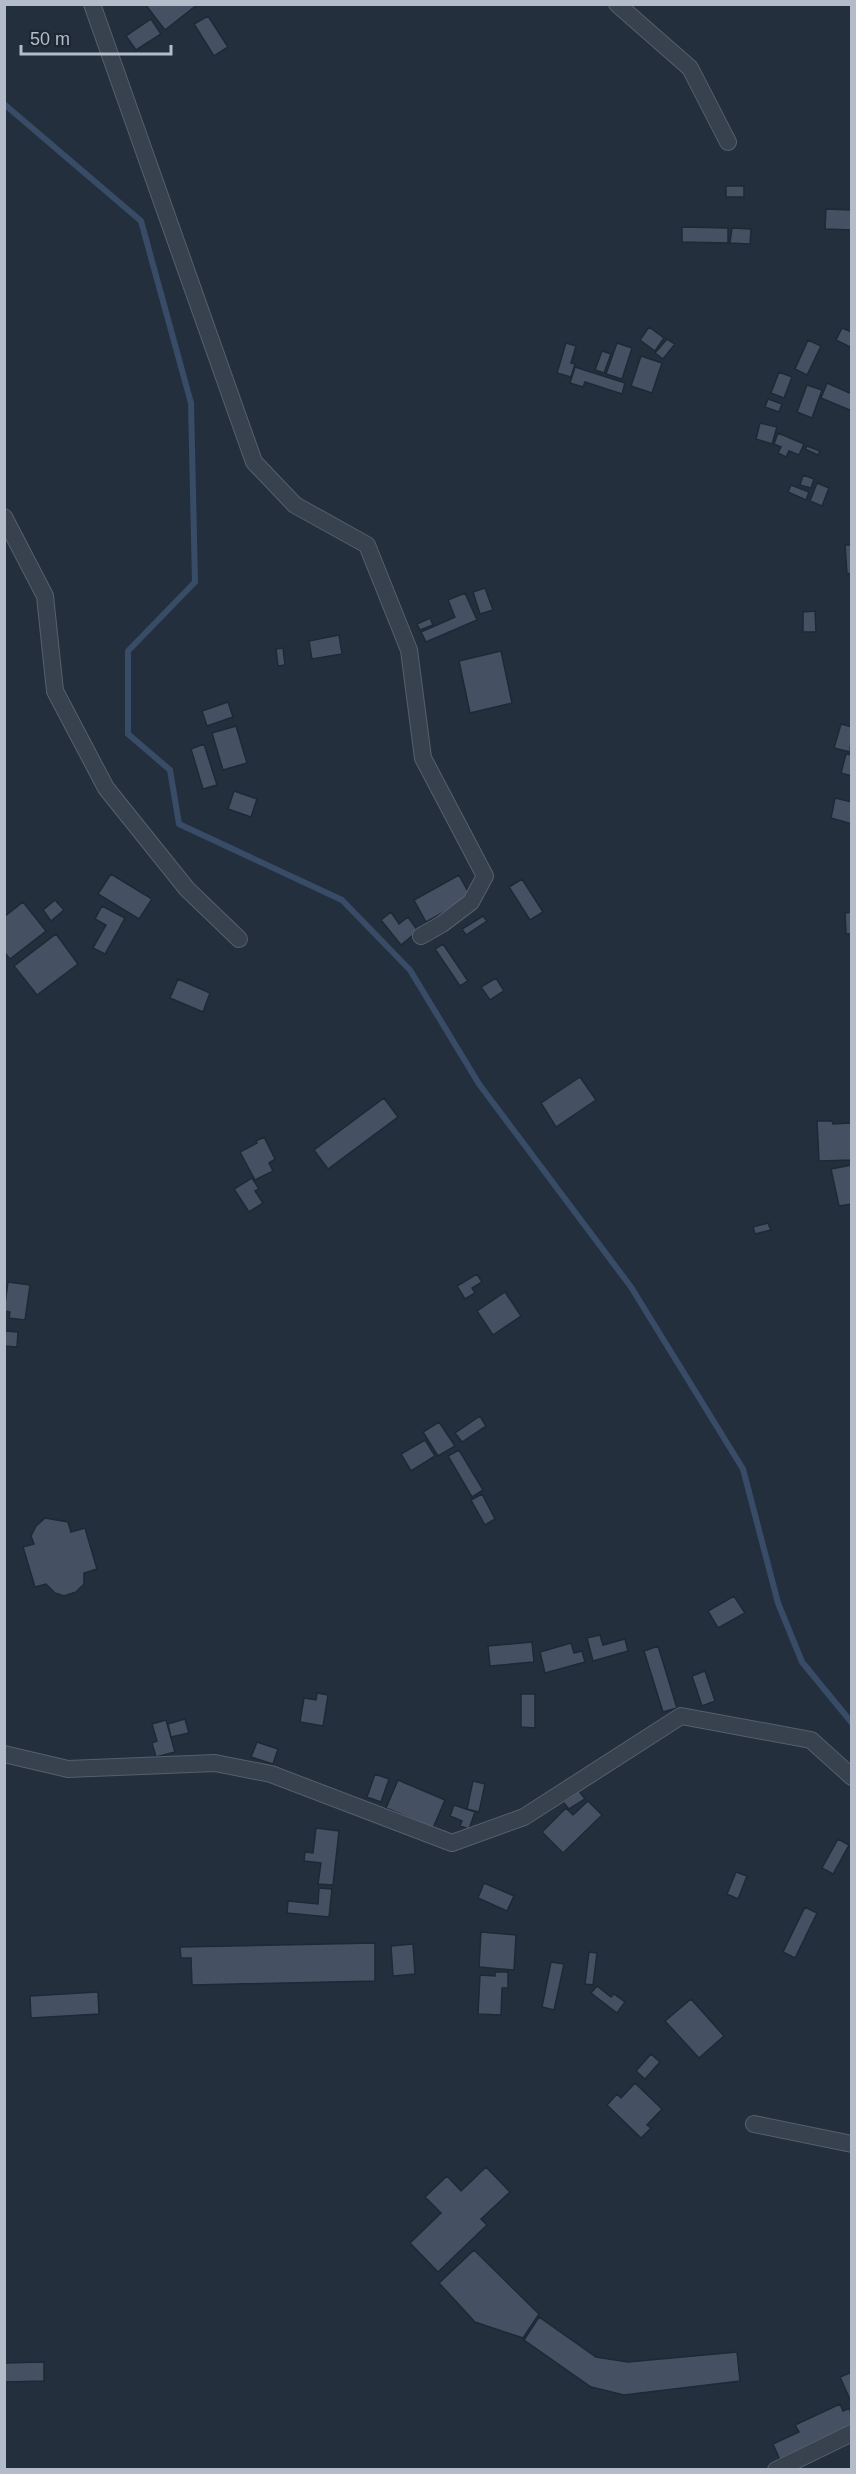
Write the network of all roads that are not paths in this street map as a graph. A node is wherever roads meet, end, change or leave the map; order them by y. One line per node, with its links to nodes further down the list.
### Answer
1 (92, 4): 5 (street)
2 (617, 4): 3 (street)
3 (728, 142)
4 (4, 517): 6 (street)
5 (421, 936)
6 (239, 939)
7 (4, 1754): 8 (street)
8 (852, 1777)
9 (754, 2124): 10 (street)
10 (852, 2144)
11 (852, 2433): 12 (street)
12 (776, 2469)

